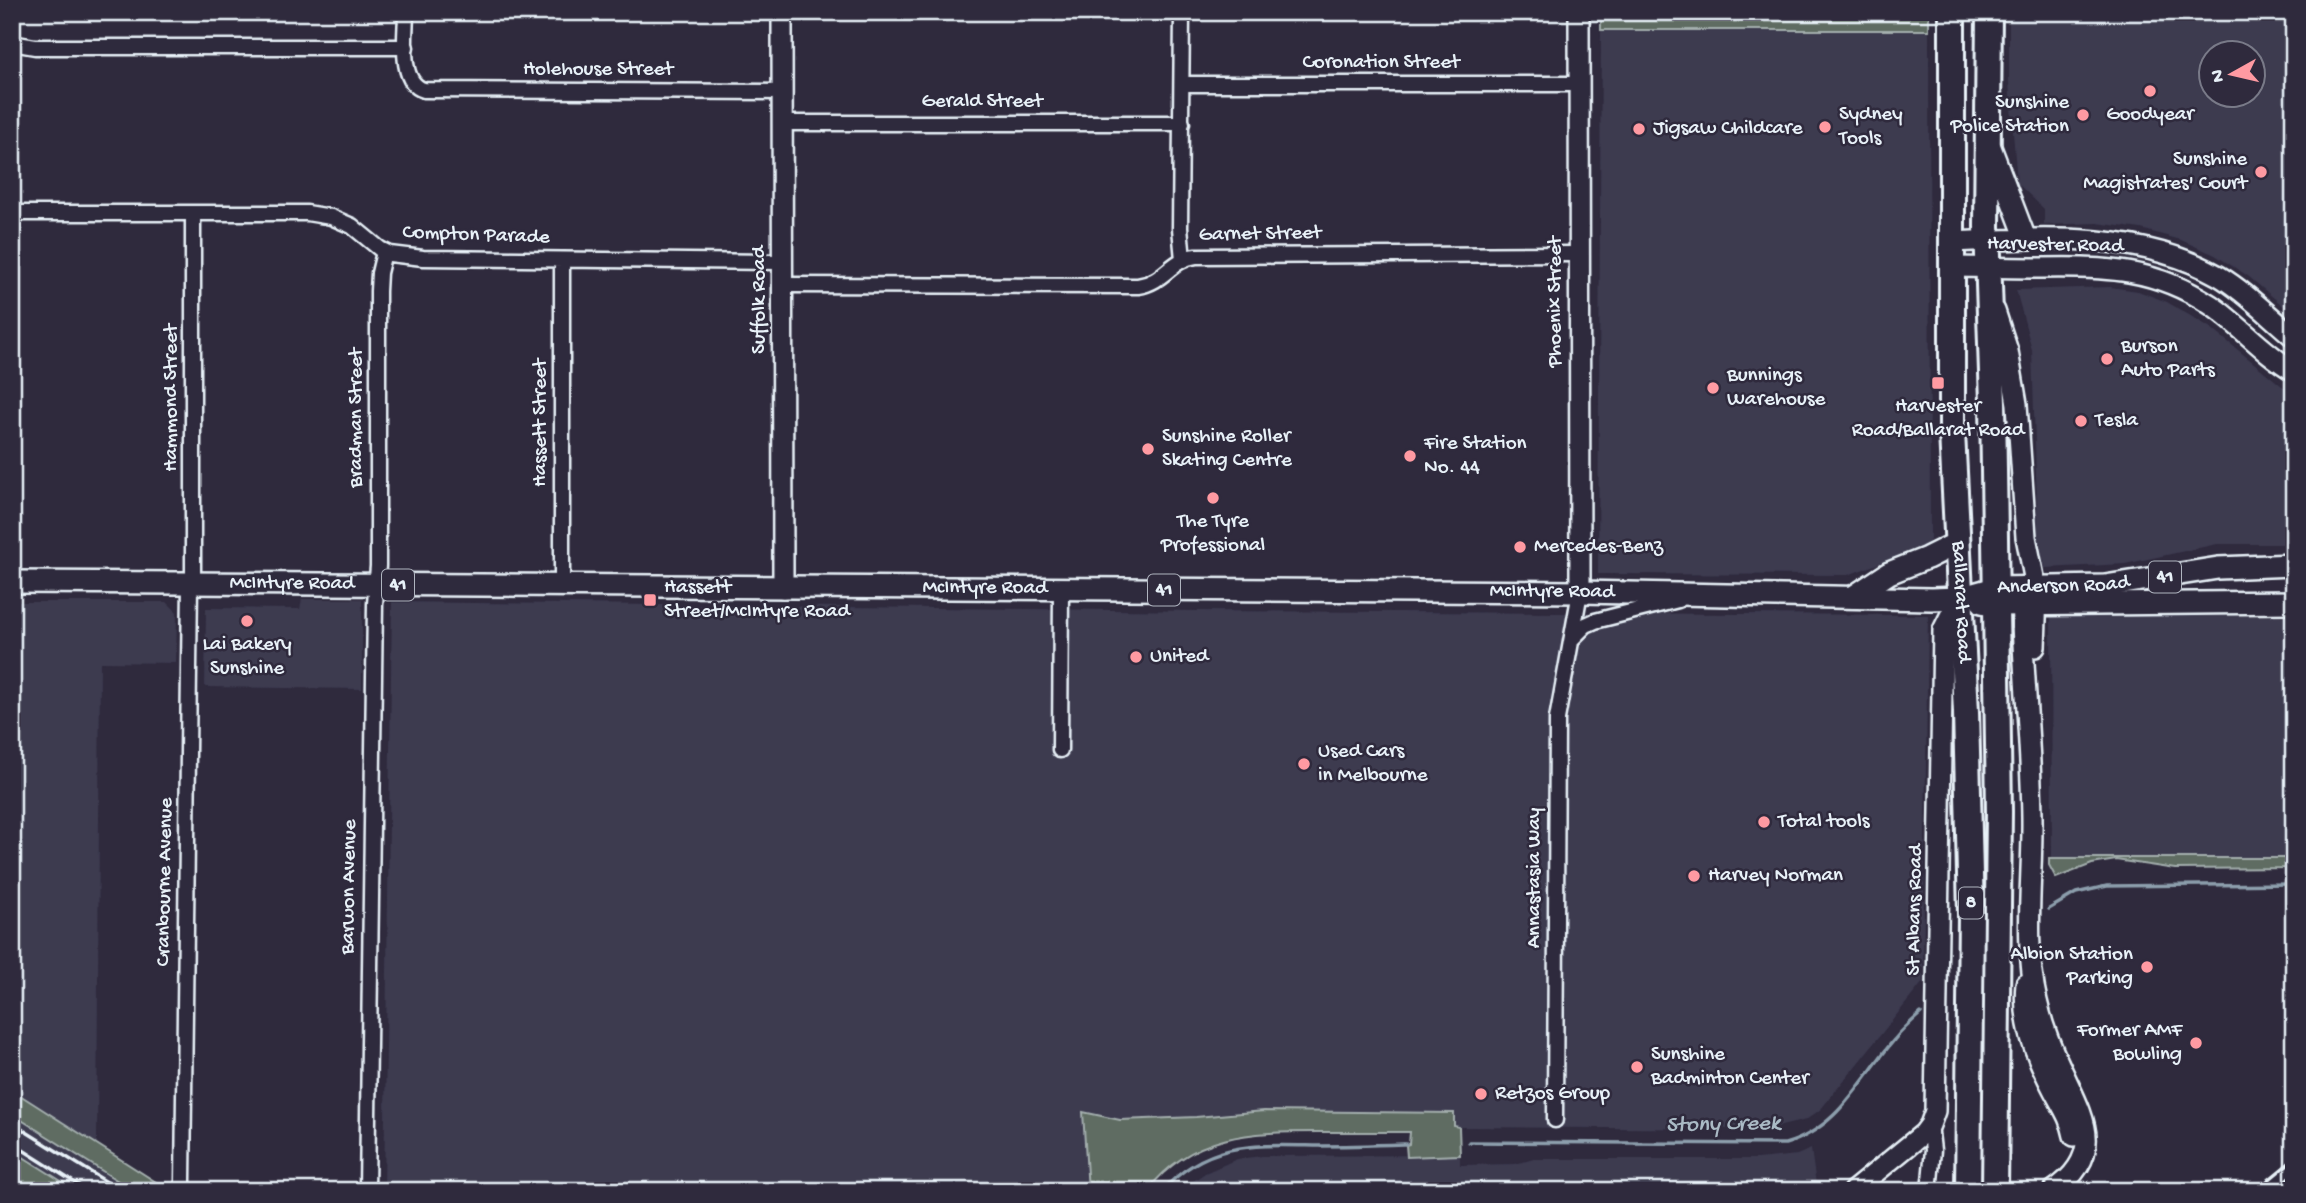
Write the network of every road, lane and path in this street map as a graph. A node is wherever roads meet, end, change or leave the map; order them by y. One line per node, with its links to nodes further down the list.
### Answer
1 (407, 12): 9 (street)
2 (782, 12): 13 (street, Suffolk Road)
3 (1182, 12): 11 (street)
4 (1579, 12): 12 (street, Phoenix Street)
5 (1952, 12): 21 (highway, Ballarat Road / 8)
6 (1989, 12): 16 (highway, Ballarat Road / 8)
7 (12, 43): 8 (street)
8 (35, 47): 9 (street); 10 (street)
9 (406, 47): 13 (street, Holehouse Street)
10 (12, 51)
11 (1182, 84): 12 (street, Coronation Street); 15 (street)
12 (1579, 84): 23 (street, Phoenix Street)
13 (783, 92): 14 (street, Suffolk Road)
14 (783, 123): 15 (street, Gerald Street); 26 (street, Suffolk Road)
15 (1182, 123): 24 (street)
16 (1987, 136): 19 (street); 20 (highway, Ballarat Road / 8)
17 (12, 214): 18 (street, Compton Parade)
18 (193, 214): 22 (street, Compton Parade); 35 (street, Hammond Street)
19 (2026, 239): 20 (street, Harvester Road); 30 (street, Harvester Road)
20 (1987, 240): 21 (street, Harvester Road); 28 (highway, Ballarat Road / 8)
21 (1951, 242): 27 (highway, Ballarat Road / 8)
22 (384, 252): 25 (street, Compton Parade); 36 (street, Bradman Street)
23 (1579, 254): 24 (street, Garnet Street); 40 (street, Phoenix Street)
24 (1182, 259): 29 (street, Garnet Street)
25 (562, 260): 26 (street, Compton Parade); 37 (street, Hassett Street)
26 (782, 262): 29 (street, Suffolk Road)
27 (1951, 267): 28 (street, Harvester Road); 32 (highway, Ballarat Road / 8)
28 (1988, 279): 31 (street, Harvester Road); 42 (highway, Ballarat Road / 8); 43 (street)
29 (782, 285): 38 (street, Suffolk Road)
30 (2294, 337)
31 (2294, 371)
32 (1957, 544): 44 (main road); 45 (highway, Ballarat Road / 8)
33 (2294, 565): 43 (main road, Anderson Road / 41)
34 (12, 582): 35 (main road, McIntyre Road / 41)
35 (191, 583): 36 (main road, McIntyre Road / 41); 53 (street, Cranbourne Avenue)
36 (376, 584): 37 (main road, McIntyre Road / 41); 57 (street, Barwon Avenue)
37 (562, 586): 38 (main road, McIntyre Road / 41)
38 (783, 588): 39 (main road, McIntyre Road / 41)
39 (1061, 589): 40 (main road, McIntyre Road / 41); 48 (street)
40 (1580, 592): 41 (main road, McIntyre Road / 41); 47 (street, Annastasia Way)
41 (1704, 594): 44 (main road, McIntyre Road / 41); 47 (street)
42 (1995, 596): 43 (main road, Anderson Road / 41); 45 (main road, Anderson Road / 41); 49 (highway, Ballarat Road / 8)
43 (2029, 596): 46 (main road, Anderson Road / 41); 50 (street)
44 (1853, 597): 45 (main road, McIntyre Road / 41)
45 (1959, 598): 52 (street, St Albans Road); 54 (highway, Ballarat Road / 8)
46 (2294, 602)
47 (1573, 638): 51 (street, Annastasia Way)
48 (1060, 750)
49 (1998, 757): 50 (street); 55 (highway, Ballarat Road / 8)
50 (2029, 757): 56 (street)
51 (1555, 1120)
52 (1930, 1125): 58 (street); 59 (street)
53 (183, 1182)
54 (1968, 1184)
55 (1995, 1184)
56 (2054, 1189)
57 (367, 1191)
58 (1853, 1191)
59 (1928, 1191)

